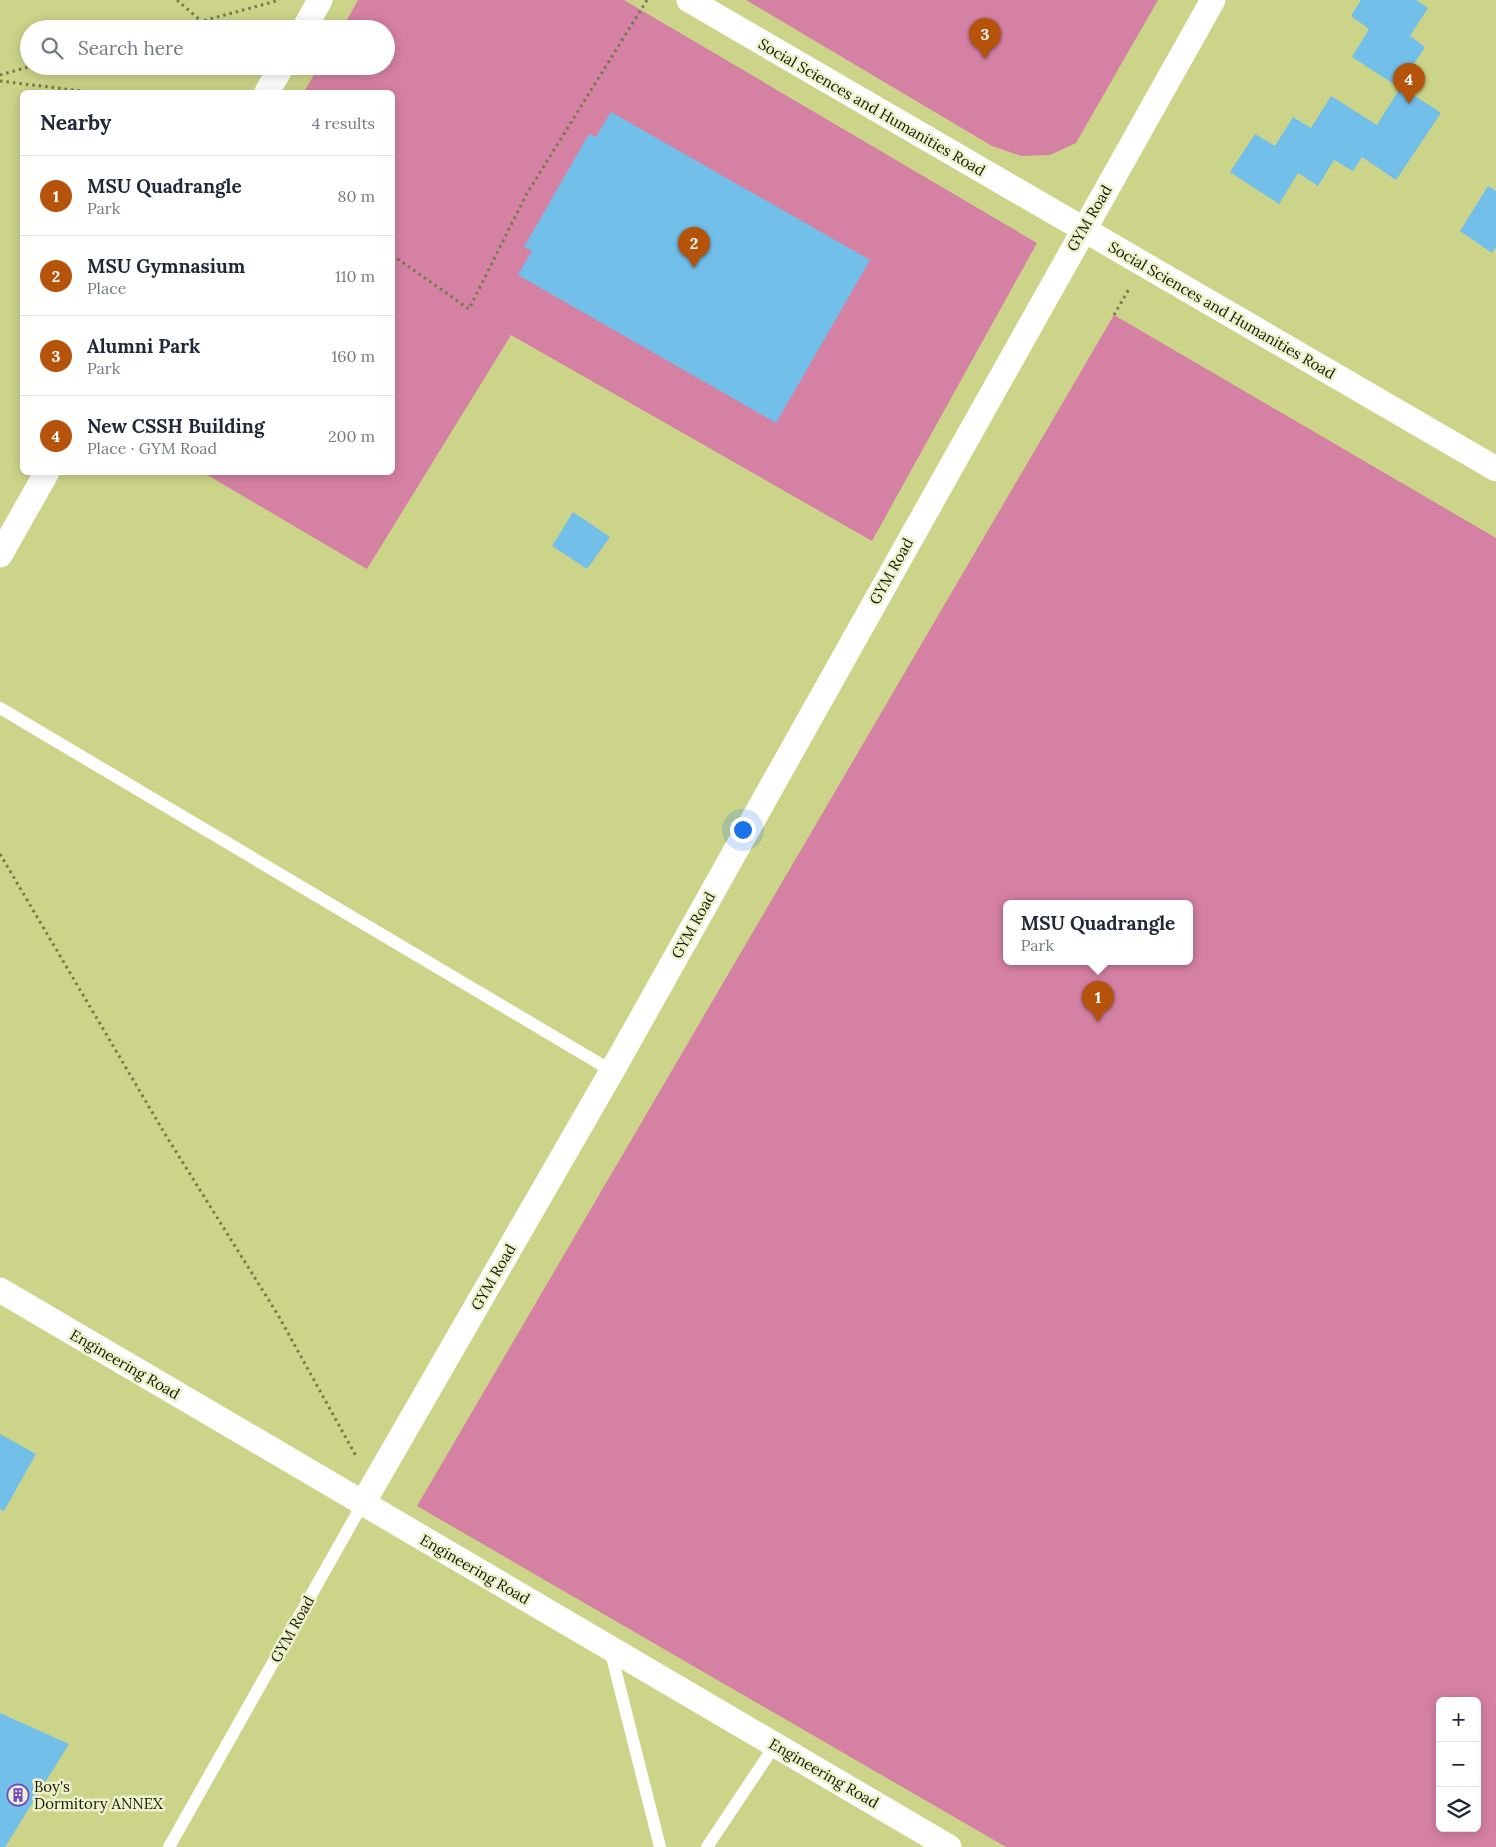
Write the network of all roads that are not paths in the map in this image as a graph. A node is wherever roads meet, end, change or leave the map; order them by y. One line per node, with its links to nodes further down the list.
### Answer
1 (320, 0): 4 (street)
2 (690, 0): 7 (street, Social Sciences and Humanities Road)
3 (1213, 0): 7 (street, GYM Road)
4 (309, 20)
5 (277, 75): 6 (street)
6 (268, 90)
7 (1083, 229): 8 (street, Social Sciences and Humanities Road); 12 (street, GYM Road)
8 (1496, 469)
9 (45, 475): 10 (street)
10 (0, 554)
11 (0, 708): 12 (lane)
12 (612, 1071): 14 (street, GYM Road)
13 (0, 1290): 14 (street, Engineering Road)
14 (368, 1494): 15 (street, Engineering Road); 17 (lane, GYM Road)
15 (610, 1649): 16 (street, Engineering Road); 18 (lane)
16 (775, 1745): 19 (lane); 20 (street, Engineering Road)
17 (169, 1847)
18 (660, 1847)
19 (707, 1847)
20 (949, 1847)

